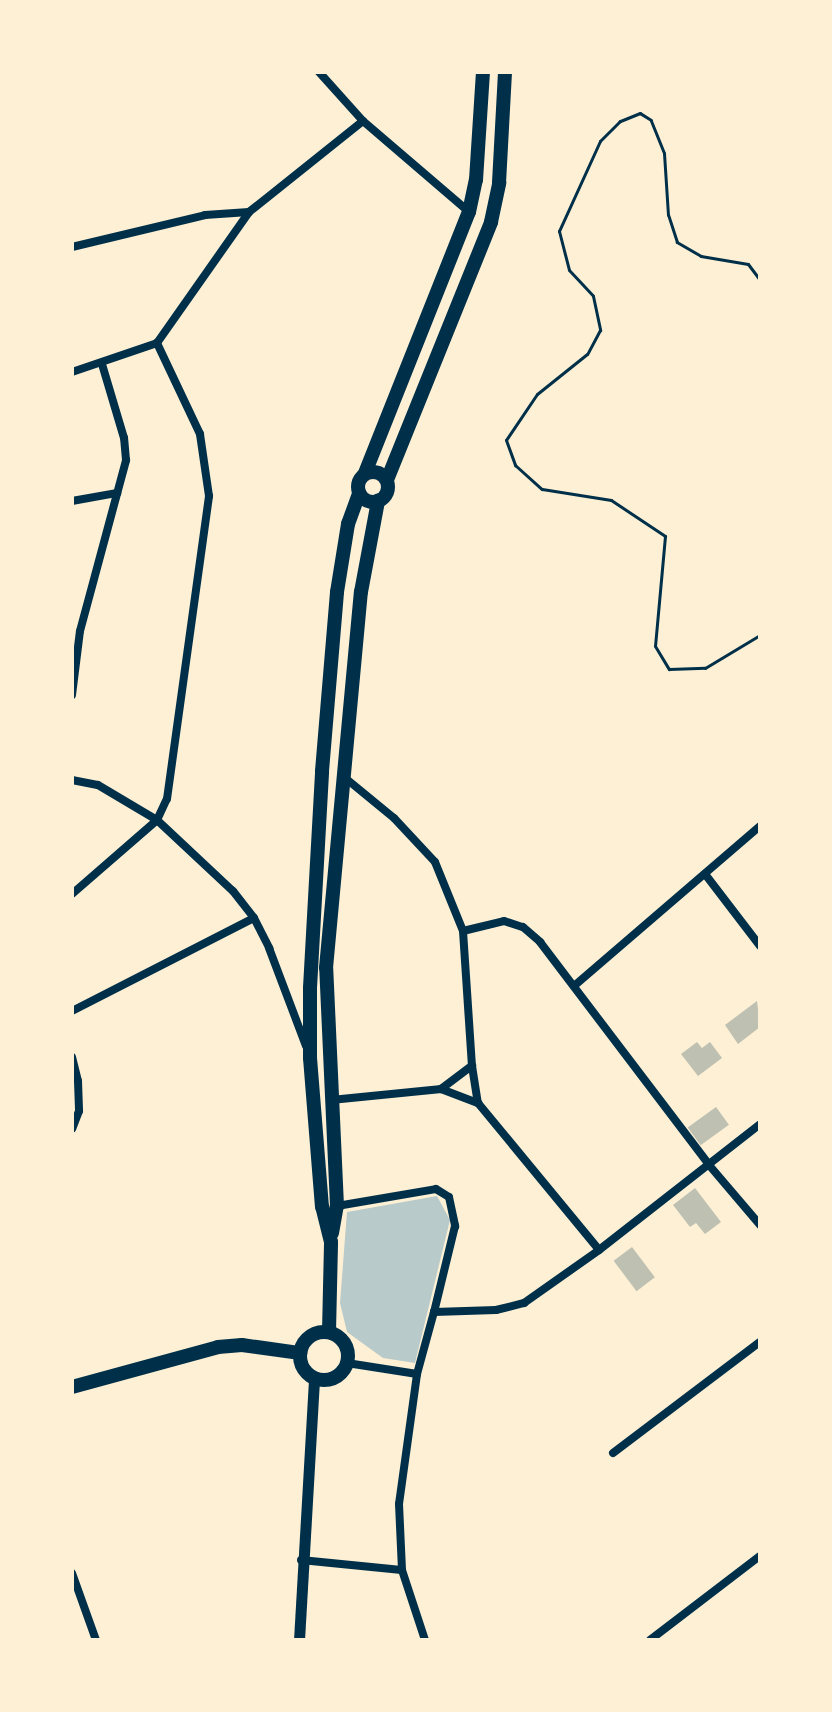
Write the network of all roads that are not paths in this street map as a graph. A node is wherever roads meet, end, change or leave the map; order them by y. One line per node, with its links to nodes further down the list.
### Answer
1 (319, 72): 4 (street)
2 (483, 72): 6 (main road)
3 (505, 72): 12 (main road)
4 (363, 121): 5 (street); 6 (street)
5 (249, 212): 7 (street); 8 (street)
6 (469, 212): 11 (main road)
7 (72, 247)
8 (157, 343): 9 (street); 20 (street)
9 (102, 364): 10 (street); 13 (street)
10 (72, 372)
11 (365, 473): 12 (main road); 14 (main road)
12 (387, 480): 16 (main road)
13 (117, 493): 15 (street); 17 (street)
14 (359, 493): 16 (main road); 30 (main road)
15 (72, 501)
16 (378, 501): 18 (main road)
17 (72, 695)
18 (341, 775): 25 (street); 33 (main road)
19 (72, 780): 20 (street)
20 (157, 820): 23 (street); 24 (street)
21 (760, 826): 22 (street)
22 (705, 874): 26 (street); 27 (street)
23 (72, 894)
24 (254, 918): 28 (street); 30 (street)
25 (463, 931): 27 (street); 31 (street)
26 (760, 946)
27 (574, 986): 37 (street)
28 (72, 1011)
29 (72, 1057): 36 (street)
30 (310, 1058): 40 (main road)
31 (472, 1066): 32 (street); 34 (street)
32 (441, 1089): 33 (street); 34 (street)
33 (331, 1100): 38 (main road)
34 (478, 1103): 41 (street)
35 (760, 1124): 37 (street)
36 (72, 1129)
37 (709, 1165): 39 (street); 41 (street)
38 (337, 1206): 40 (main road); 42 (street)
39 (760, 1225)
40 (331, 1242): 43 (main road)
41 (599, 1250): 42 (street)
42 (434, 1312): 47 (street)
43 (329, 1332): 45 (main road); 46 (main road)
44 (760, 1342): 50 (street)
45 (300, 1353): 48 (main road); 49 (main road)
46 (347, 1363): 47 (street); 48 (main road)
47 (417, 1374): 53 (street)
48 (314, 1378): 52 (street)
49 (72, 1387)
50 (613, 1453)
51 (760, 1556): 58 (street)
52 (301, 1560): 53 (street); 56 (street)
53 (402, 1570): 57 (street)
54 (72, 1573): 55 (street)
55 (96, 1640)
56 (299, 1640)
57 (425, 1640)
58 (650, 1640)

